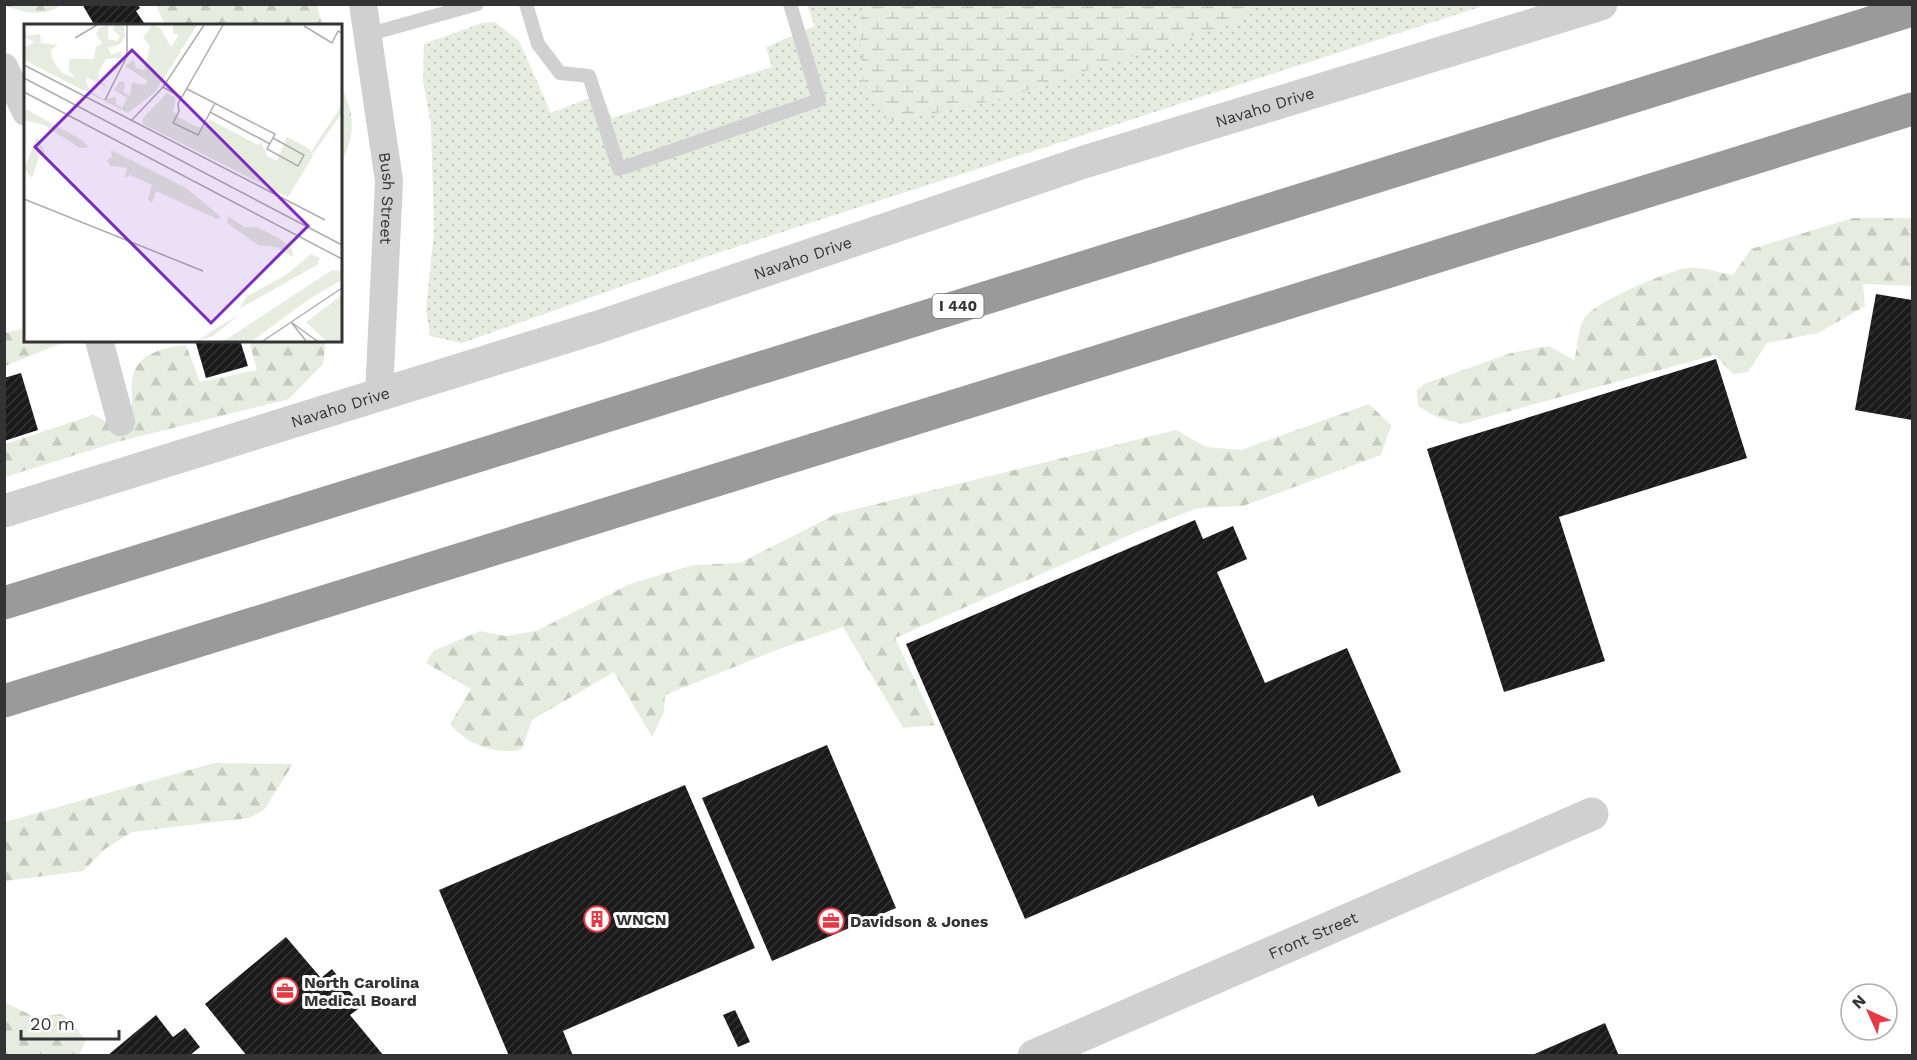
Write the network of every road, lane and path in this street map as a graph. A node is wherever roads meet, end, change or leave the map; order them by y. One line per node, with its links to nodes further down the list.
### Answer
1 (363, 4): 7 (street, Bush Street)
2 (477, 4): 7 (lane)
3 (526, 4): 4 (lane)
4 (790, 4)
5 (1601, 4): 12 (street, Navaho Drive)
6 (1912, 10): 15 (highway, I 440)
7 (370, 34): 12 (street, Bush Street)
8 (4, 67): 9 (street)
9 (24, 107)
10 (1912, 109): 16 (highway)
11 (100, 342): 13 (street)
12 (379, 395): 14 (street, Navaho Drive)
13 (122, 422)
14 (4, 511)
15 (4, 603)
16 (4, 701)
17 (1592, 814): 18 (street, Front Street)
18 (1034, 1056)

